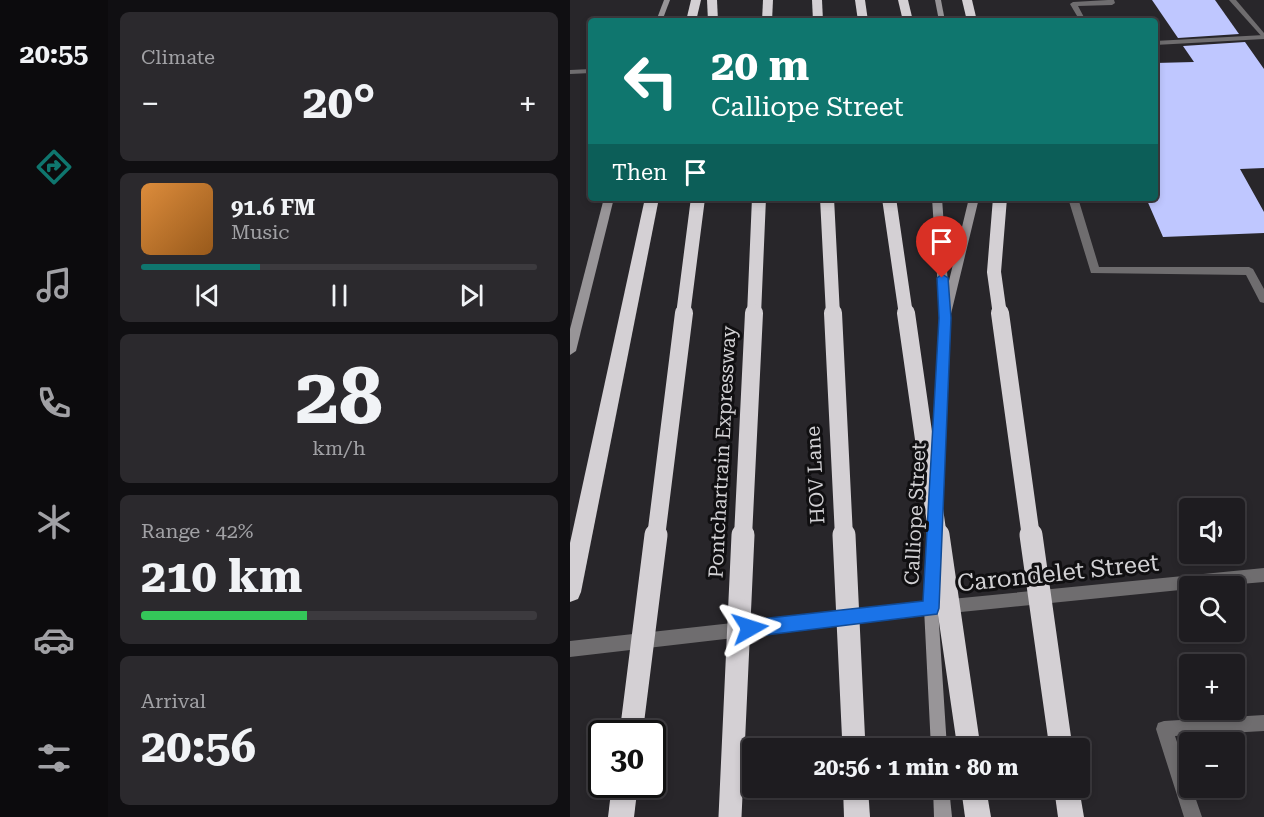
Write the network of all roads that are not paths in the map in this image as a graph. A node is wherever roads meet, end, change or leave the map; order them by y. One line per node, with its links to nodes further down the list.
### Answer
1 (668, 0): 12 (street)
2 (696, 0): 13 (highway)
3 (712, 0): 14 (highway)
4 (768, 0): 15 (highway)
5 (817, 0): 16 (highway)
6 (860, 0): 17 (highway)
7 (903, 0): 18 (highway)
8 (938, 0): 19 (street)
9 (967, 0): 20 (highway)
10 (1110, 0): 21 (street)
11 (1232, 0): 22 (street)
12 (660, 18)
13 (692, 18)
14 (713, 18)
15 (767, 18)
16 (818, 18)
17 (863, 18)
18 (907, 18)
19 (941, 18)
20 (971, 18)
21 (1081, 18)
22 (1264, 37): 23 (street)
23 (1158, 43)
24 (588, 71): 25 (street)
25 (570, 72)
26 (608, 201): 38 (street)
27 (651, 201): 40 (highway)
28 (698, 201): 43 (highway, bridge)
29 (759, 201): 55 (highway, Pontchartrain Expressway, bridge)
30 (827, 201): 45 (highway, HOV Lane, bridge)
31 (889, 201): 47 (highway, bridge)
32 (937, 201): 37 (street, Calliope Street)
33 (973, 201): 37 (street, Calliope Street)
34 (1000, 201): 48 (highway, bridge)
35 (1074, 201): 36 (street)
36 (1264, 299)
37 (945, 318): 41 (street, Calliope Street)
38 (570, 351)
39 (1264, 575): 41 (street, Carondelet Street)
40 (570, 592)
41 (931, 608): 42 (street, Carondelet Street); 46 (street, Calliope Street)
42 (570, 649)
43 (633, 720)
44 (1264, 723): 60 (street)
45 (854, 738)
46 (938, 738)
47 (968, 738)
48 (1060, 738)
49 (623, 798): 54 (highway)
50 (856, 798): 56 (highway)
51 (942, 798): 57 (street)
52 (975, 798): 58 (highway)
53 (1068, 798): 59 (highway)
54 (621, 817)
55 (730, 817)
56 (857, 817)
57 (943, 817)
58 (978, 817)
59 (1071, 817)
60 (1193, 817)

